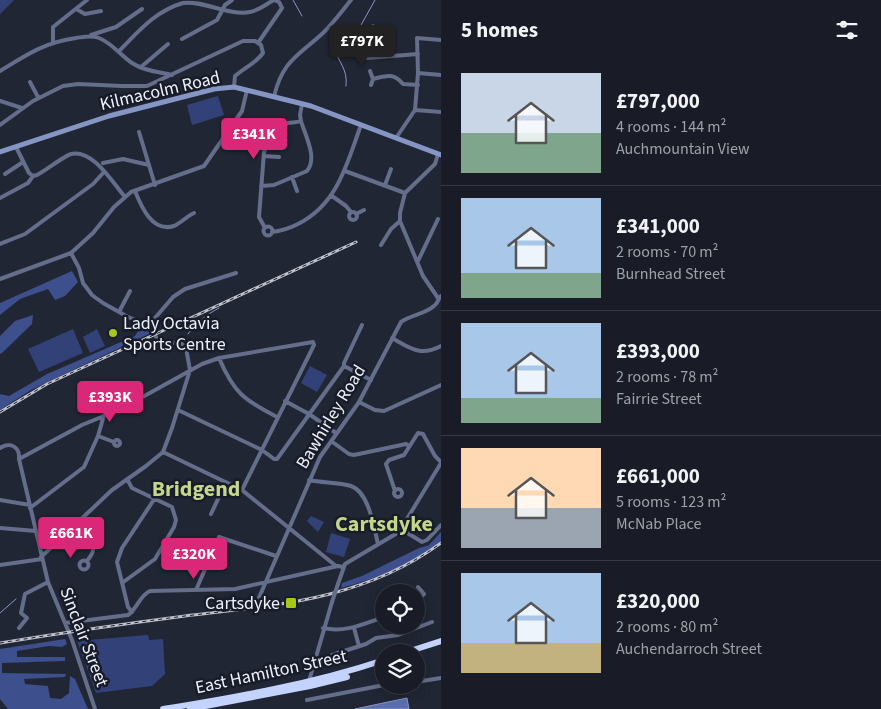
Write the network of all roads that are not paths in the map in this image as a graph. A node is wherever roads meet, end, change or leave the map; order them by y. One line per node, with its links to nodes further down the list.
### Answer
1 (87, 0): 6 (street)
2 (232, 0): 8 (street)
3 (274, 0): 8 (street); 15 (street)
4 (351, 0): 31 (street)
5 (190, 1): 8 (street); 17 (street)
6 (76, 9): 9 (street); 14 (street)
7 (142, 9): 11 (street)
8 (224, 10): 12 (street)
9 (101, 11)
10 (373, 26): 18 (street)
11 (89, 36): 14 (street); 17 (street)
12 (182, 40)
13 (441, 40): 18 (street)
14 (53, 43): 20 (street)
15 (258, 43): 23 (street); 29 (street)
16 (168, 44): 19 (street)
17 (119, 51): 19 (street)
18 (418, 54): 22 (street)
19 (141, 68): 23 (street)
20 (0, 71)
21 (370, 71): 25 (street)
22 (418, 73): 24 (street); 28 (street)
23 (172, 75): 32 (street)
24 (441, 76)
25 (373, 79): 27 (street); 28 (street)
26 (30, 82): 32 (street)
27 (372, 85)
28 (418, 85): 36 (street)
29 (234, 88): 30 (main road, Kilmacolm Road); 43 (main road, Kilmacolm Road)
30 (247, 90): 31 (main road, Kilmacolm Road); 57 (street)
31 (274, 97): 34 (main road, Kilmacolm Road)
32 (38, 98): 35 (street)
33 (0, 101): 35 (street)
34 (302, 104): 38 (street); 39 (main road, Kilmacolm Road)
35 (22, 108): 40 (street)
36 (415, 110): 37 (street); 42 (street)
37 (441, 112)
38 (300, 121): 46 (street); 56 (street)
39 (361, 125): 42 (main road, Kilmacolm Road); 52 (street)
40 (0, 126)
41 (139, 132): 50 (street)
42 (396, 138): 45 (main road, Kilmacolm Road)
43 (16, 147): 44 (main road, Kilmacolm Road); 48 (street)
44 (0, 152)
45 (440, 154): 62 (street)
46 (264, 156): 47 (street); 58 (street)
47 (279, 157)
48 (23, 162): 54 (street); 55 (street)
49 (104, 163): 50 (street)
50 (149, 165): 57 (street)
51 (391, 169): 59 (street)
52 (345, 171): 59 (street); 63 (street)
53 (104, 172): 55 (street); 64 (street); 72 (street)
54 (5, 174)
55 (33, 176): 65 (street)
56 (292, 177): 58 (street); 61 (street)
57 (155, 184): 60 (street)
58 (262, 186): 70 (street)
59 (386, 186): 62 (street)
60 (136, 191): 64 (street); 67 (street)
61 (297, 191)
62 (406, 193): 69 (street)
63 (332, 196): 66 (street); 71 (street)
64 (125, 197): 74 (street)
65 (0, 198)
66 (364, 210)
67 (194, 213)
68 (438, 219): 75 (street)
69 (400, 221): 73 (street); 75 (street)
70 (265, 228): 71 (street); 71 (street)
71 (272, 232)
72 (0, 244)
73 (381, 245)
74 (71, 252): 77 (street); 80 (street)
75 (418, 261): 79 (street)
76 (236, 274): 81 (street)
77 (0, 279)
78 (130, 291): 80 (street)
79 (440, 297): 83 (street, Bawhirley Road)
80 (119, 312): 81 (street)
81 (149, 325): 87 (street)
82 (362, 325): 86 (street)
83 (392, 338): 84 (street); 88 (street, Bawhirley Road)
84 (441, 346)
85 (219, 358): 87 (street); 90 (street); 95 (street)
86 (344, 366): 88 (street); 93 (street)
87 (190, 370): 92 (street); 94 (street)
88 (371, 380): 91 (street, Bawhirley Road)
89 (441, 385): 91 (street)
90 (285, 401): 93 (street); 95 (street)
91 (359, 402): 96 (street, Bawhirley Road)
92 (178, 410): 102 (street); 103 (street)
93 (310, 414): 96 (street); 102 (street)
94 (104, 415): 97 (street); 104 (street)
95 (277, 417): 102 (street)
96 (336, 433): 98 (street, Bawhirley Road)
97 (98, 436): 99 (street); 113 (street)
98 (331, 441): 100 (street); 107 (street, Bawhirley Road)
99 (114, 442)
100 (409, 446): 105 (street); 110 (street)
101 (0, 448): 104 (street)
102 (262, 450): 109 (street)
103 (163, 452): 106 (street); 108 (street)
104 (19, 459): 113 (street, Sinclair Street)
105 (441, 463): 119 (street)
106 (127, 479): 111 (street); 118 (street)
107 (309, 480): 116 (street, Bawhirley Road); 121 (street)
108 (226, 482): 109 (street); 114 (street)
109 (242, 490): 116 (street)
110 (395, 491)
111 (155, 498): 130 (street); 130 (street)
112 (0, 500): 113 (street)
113 (30, 507): 120 (street, Sinclair Street)
114 (211, 514)
115 (441, 525): 119 (street)
116 (289, 527): 122 (street, Bawhirley Road); 126 (street)
117 (0, 528): 120 (street)
118 (73, 528): 123 (street); 124 (street)
119 (401, 530): 121 (street)
120 (36, 531): 123 (street, Sinclair Street)
121 (378, 544): 127 (street)
122 (276, 556): 129 (street, Bawhirley Road); 131 (street)
123 (42, 558): 125 (street); 128 (street, Sinclair Street)
124 (87, 561)
125 (0, 565)
126 (336, 566): 127 (street); 129 (street)
127 (343, 566): 138 (street, bridge)
128 (48, 582): 136 (street, Sinclair Street); 137 (street)
129 (264, 582): 131 (street); 132 (street, Bawhirley Road)
130 (122, 583): 133 (street)
131 (196, 590): 133 (street)
132 (258, 600)
133 (132, 612): 136 (street)
134 (375, 620): 139 (street)
135 (432, 622): 141 (street)
136 (65, 624): 156 (street, Sinclair Street)
137 (19, 628)
138 (323, 628): 139 (street); 147 (street)
139 (354, 628): 141 (street)
140 (441, 641): 142 (highway)
141 (359, 646): 145 (street)
142 (425, 646)
143 (441, 646): 144 (highway)
144 (425, 651)
145 (332, 655)
146 (375, 663): 150 (highway, East Hamilton Street)
147 (314, 667): 150 (street); 152 (street)
148 (375, 668): 152 (highway, East Hamilton Street)
149 (441, 678): 151 (street)
150 (322, 679): 152 (highway, East Hamilton Street)
151 (425, 681)
152 (310, 684): 155 (highway, East Hamilton Street); 158 (highway, East Hamilton Street)
153 (375, 687): 154 (street)
154 (307, 700)
155 (177, 708): 157 (highway, East Hamilton Street)
156 (95, 709)
157 (162, 709)
158 (190, 709)

